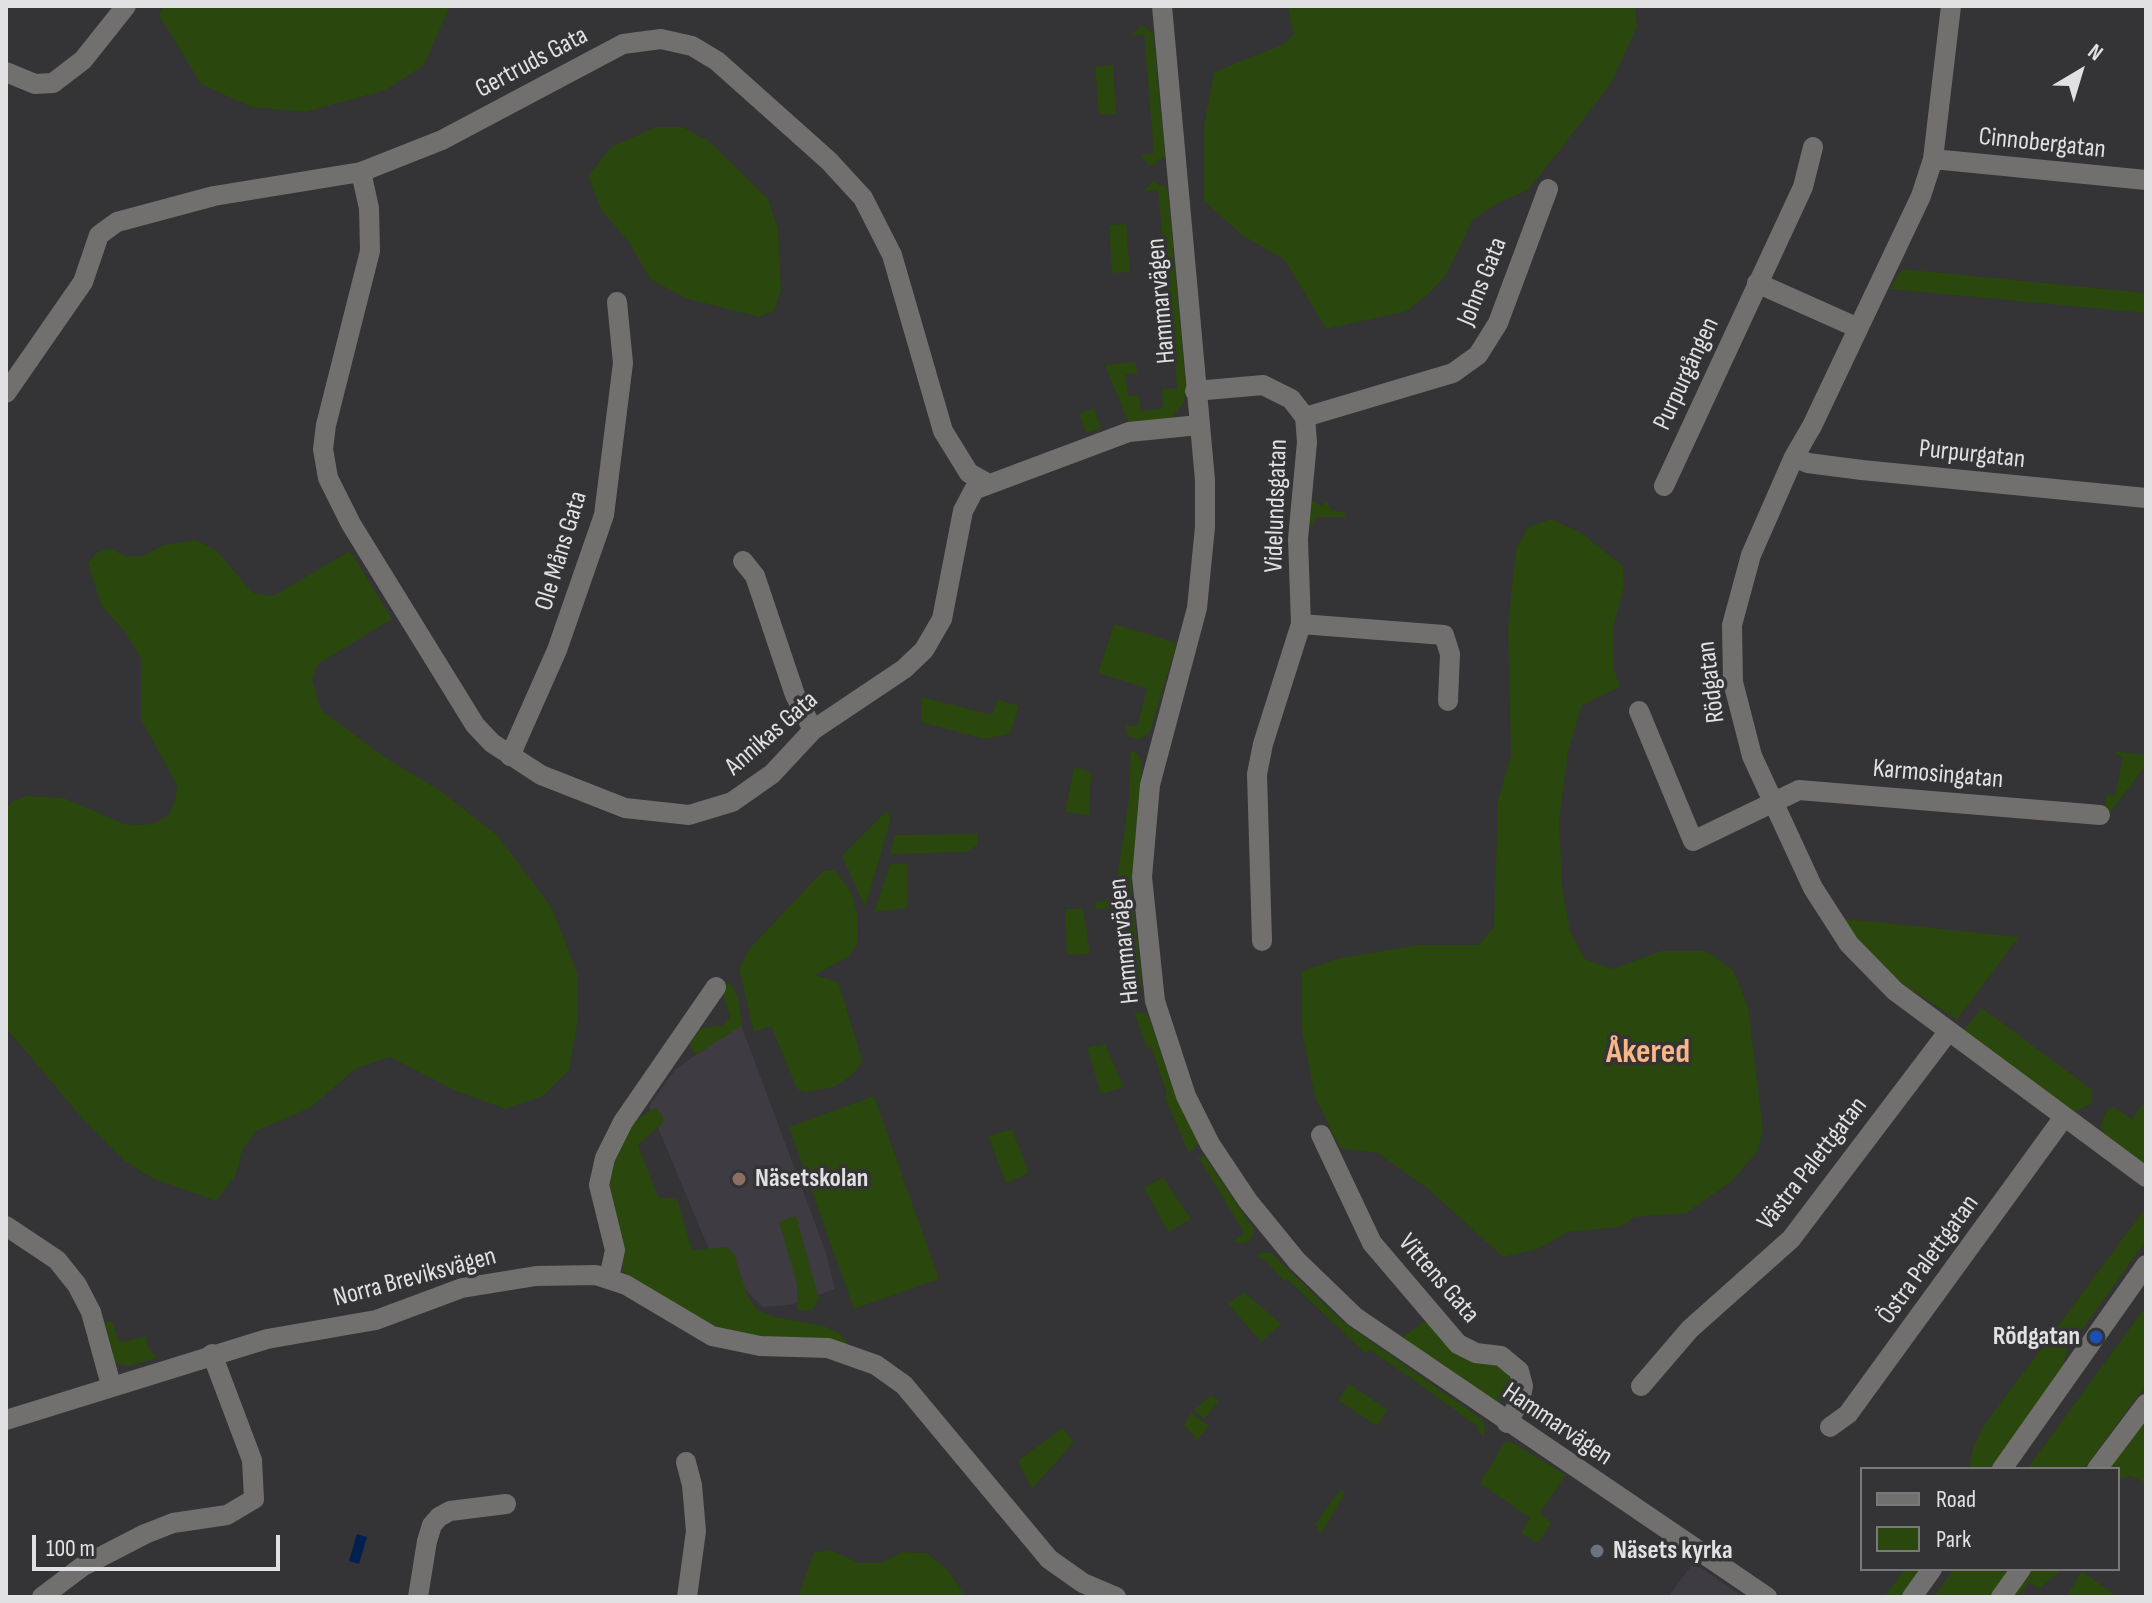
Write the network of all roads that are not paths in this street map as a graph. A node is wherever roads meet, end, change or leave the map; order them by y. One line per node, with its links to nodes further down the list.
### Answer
1 (126, 6): 4 (street)
2 (1162, 6): 13 (street, Hammarvägen)
3 (1951, 6): 6 (street, Rödgatan)
4 (6, 72)
5 (1813, 147): 10 (street, Purpurgången)
6 (1933, 159): 8 (street, Cinnobergatan); 12 (street, Rödgatan)
7 (361, 172): 14 (street, Gertruds Gata); 18 (street, Gertruds Gata); 26 (street, Annikas Gata)
8 (2146, 180)
9 (1548, 189): 15 (street, Johns Gata)
10 (1757, 283): 12 (street); 19 (street, Purpurgången)
11 (617, 302): 26 (street, Ole Måns Gata)
12 (1858, 328): 17 (street, Rödgatan)
13 (1195, 391): 15 (street, Videlundsgatan); 16 (street, Hammarvägen)
14 (6, 393)
15 (1305, 417): 22 (street, Videlundsgatan)
16 (1199, 425): 18 (street); 43 (street, Hammarvägen)
17 (1794, 457): 20 (street, Purpurgatan); 27 (street, Rödgatan)
18 (987, 483): 25 (street, Annikas Gata)
19 (1664, 486)
20 (2146, 498)
21 (743, 561): 25 (street)
22 (1301, 624): 23 (street); 29 (street, Videlundsgatan)
23 (1448, 701)
24 (1639, 711): 27 (street, Karmosingatan)
25 (813, 730): 26 (street, Annikas Gata)
26 (510, 756)
27 (1772, 800): 28 (street, Karmosingatan); 31 (street, Rödgatan)
28 (2100, 815)
29 (1262, 941)
30 (716, 987): 37 (street)
31 (1948, 1032): 32 (street, Rödgatan); 40 (street, Västra Palettgatan)
32 (2064, 1117): 34 (street, Rödgatan); 44 (street, Östra Palettgatan)
33 (1321, 1135): 43 (street, Vittens Gata)
34 (2146, 1177)
35 (6, 1226): 39 (street)
36 (2146, 1265): 46 (street)
37 (609, 1278): 38 (street, Norra Breviksvägen); 54 (street, Norra Breviksvägen)
38 (212, 1354): 39 (street, Norra Breviksvägen); 51 (street)
39 (111, 1385): 42 (street, Norra Breviksvägen)
40 (1641, 1386)
41 (2146, 1404): 47 (street)
42 (6, 1420)
43 (1507, 1423): 55 (street, Hammarvägen)
44 (1830, 1427)
45 (686, 1462): 53 (street)
46 (2003, 1467)
47 (2099, 1467)
48 (506, 1504): 52 (street)
49 (1931, 1571): 56 (street)
50 (2020, 1571): 57 (street)
51 (42, 1597)
52 (418, 1597)
53 (687, 1597)
54 (1116, 1597)
55 (1767, 1597)
56 (1912, 1597)
57 (2001, 1597)

